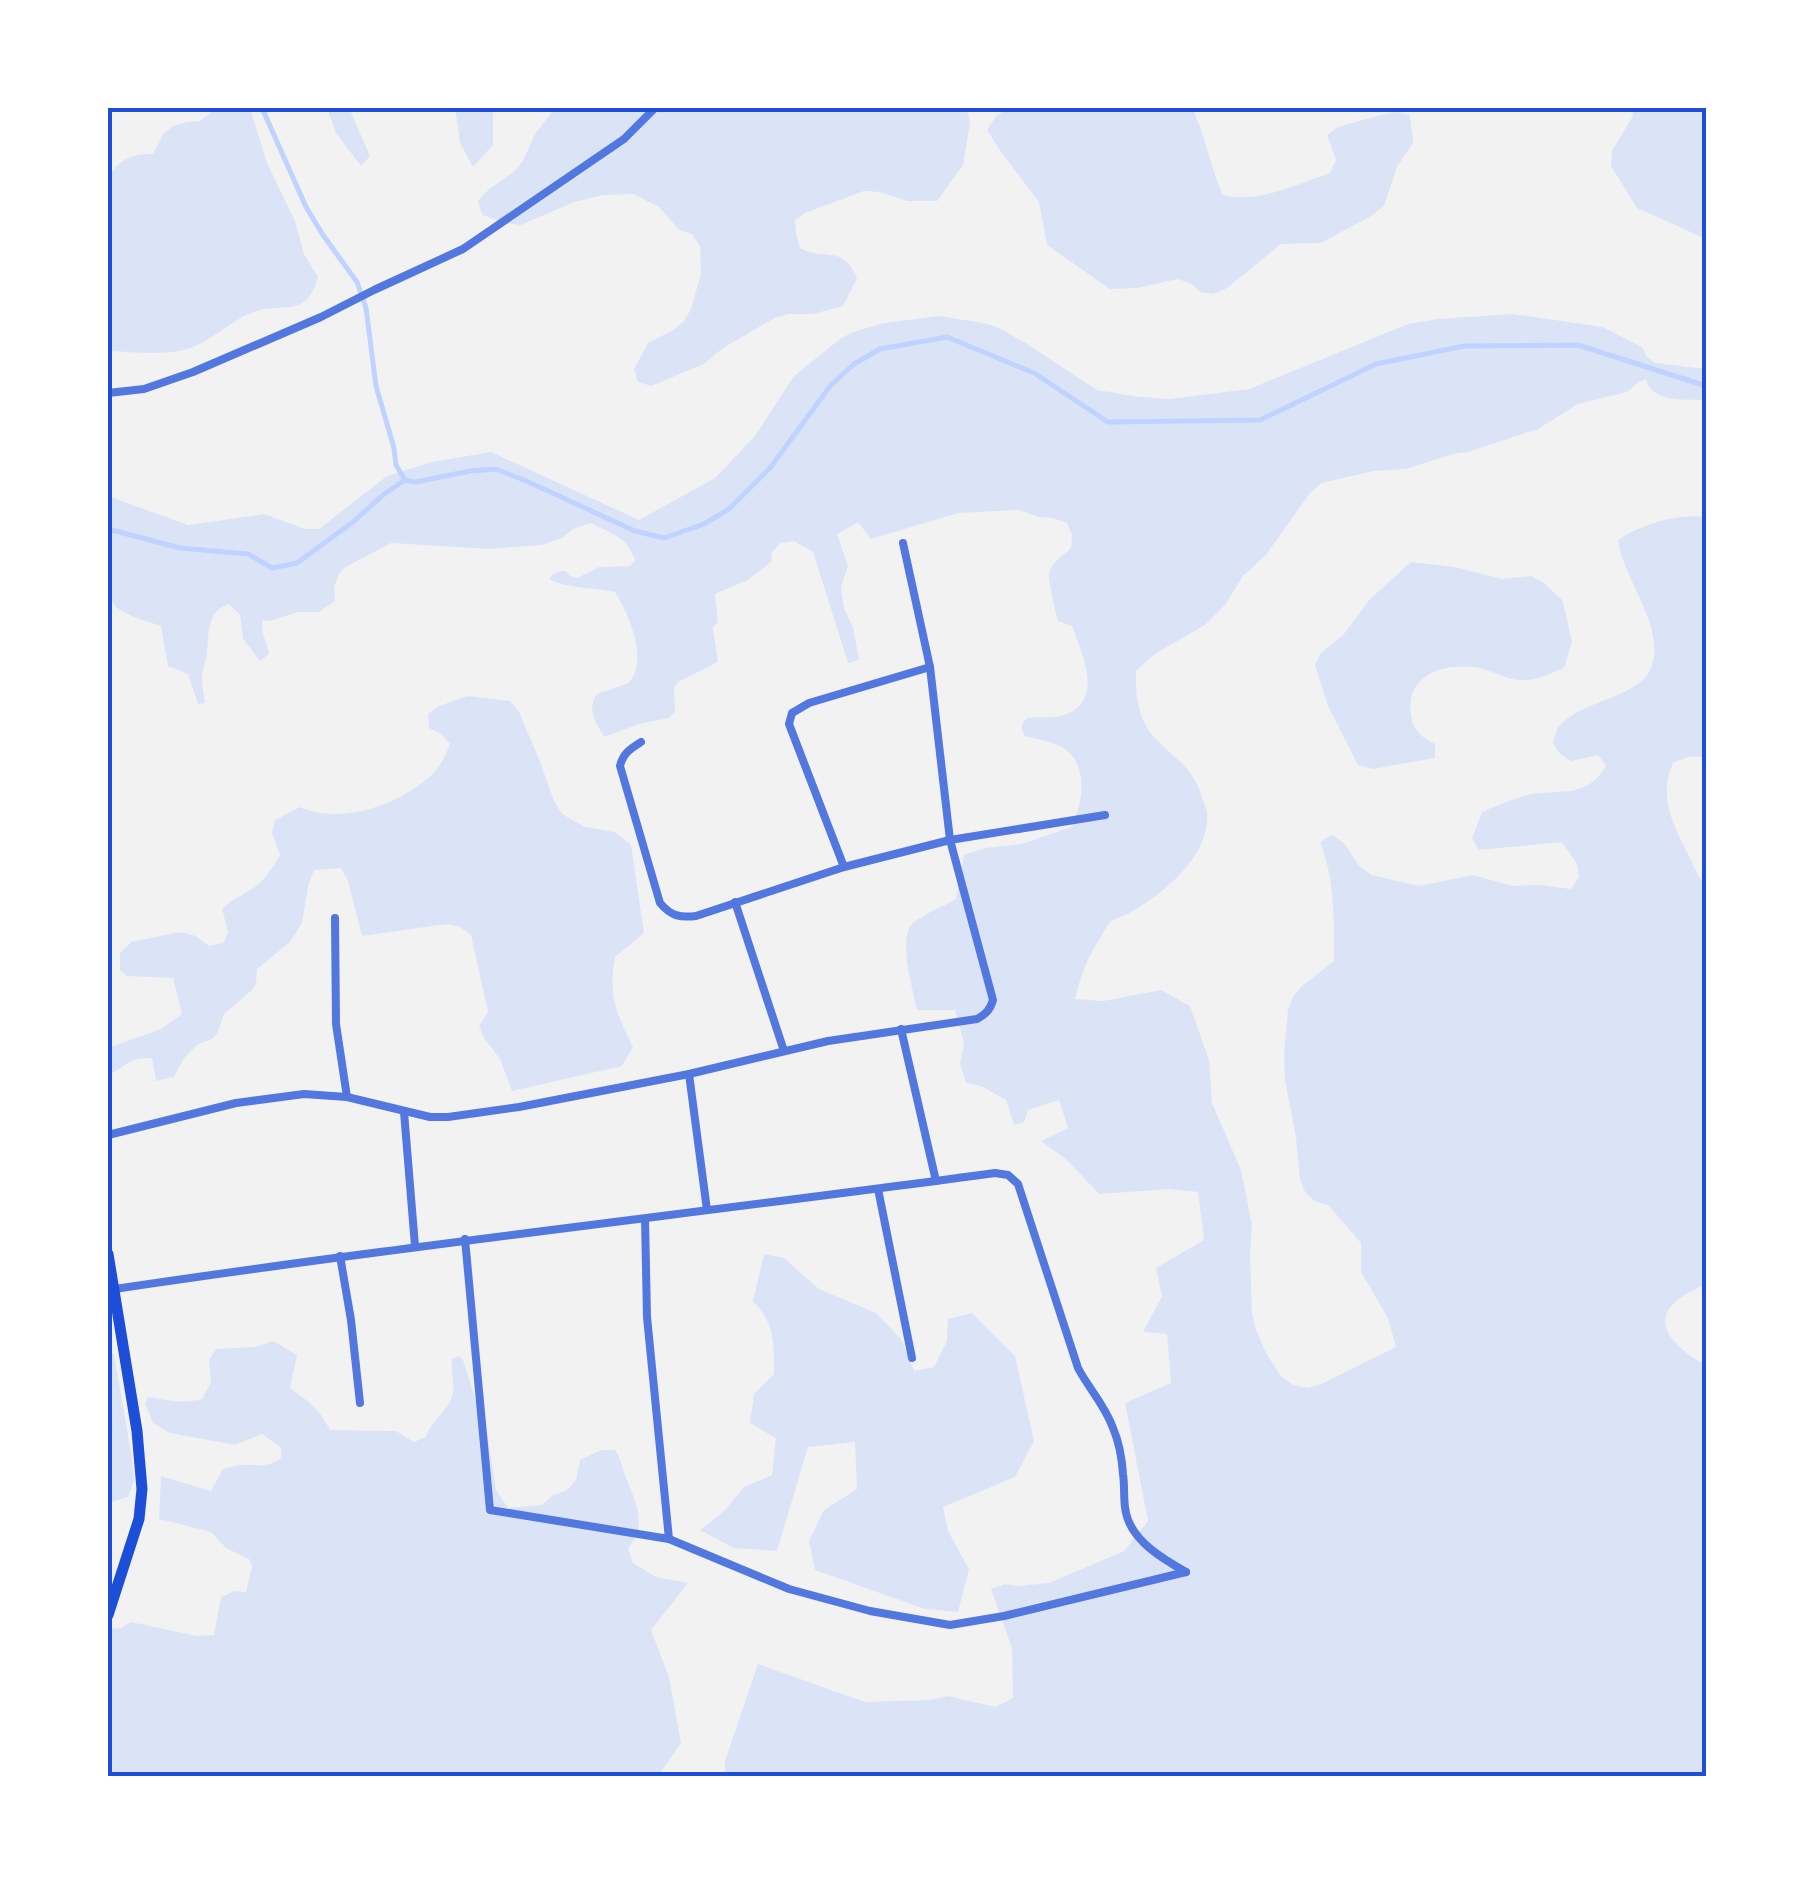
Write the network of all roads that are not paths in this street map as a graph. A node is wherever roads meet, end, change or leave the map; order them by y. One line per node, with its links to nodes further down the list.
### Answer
1 (655, 108): 2 (street)
2 (108, 393)
3 (903, 543): 4 (street)
4 (930, 667): 7 (street); 8 (street)
5 (641, 742): 9 (street)
6 (1105, 815): 7 (street)
7 (950, 840): 8 (street); 11 (street)
8 (844, 868): 9 (street)
9 (735, 902): 12 (street)
10 (335, 918): 14 (street)
11 (901, 1030): 12 (street); 17 (street)
12 (784, 1051): 13 (street)
13 (689, 1074): 15 (street); 19 (street)
14 (347, 1098): 15 (street); 16 (street)
15 (404, 1112): 22 (street)
16 (108, 1135)
17 (936, 1181): 18 (street); 28 (street)
18 (878, 1189): 19 (street); 26 (street)
19 (707, 1210): 20 (street)
20 (644, 1219): 21 (street); 28 (street)
21 (465, 1239): 22 (street); 28 (street)
22 (415, 1246): 24 (street)
23 (108, 1254): 25 (main road)
24 (340, 1256): 25 (street); 27 (street)
25 (110, 1290): 29 (main road)
26 (912, 1358)
27 (360, 1404)
28 (668, 1539)
29 (108, 1615)

